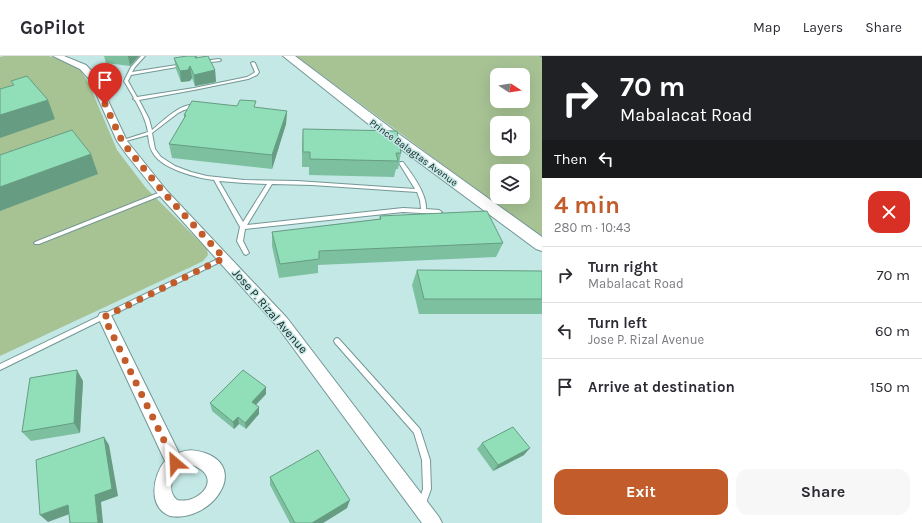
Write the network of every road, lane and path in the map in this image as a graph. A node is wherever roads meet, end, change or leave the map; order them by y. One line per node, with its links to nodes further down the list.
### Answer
1 (57, 56): 12 (street, Jose P. Rizal Avenue)
2 (143, 56): 8 (lane)
3 (288, 56): 22 (main road, Prince Balagtas Avenue)
4 (219, 60): 5 (lane)
5 (196, 63)
6 (254, 63): 9 (lane)
7 (189, 64): 8 (lane)
8 (129, 74): 9 (lane)
9 (135, 99): 11 (lane)
10 (201, 106): 11 (lane)
11 (150, 133): 12 (lane); 14 (lane)
12 (122, 141): 17 (street, Jose P. Rizal Avenue)
13 (401, 163): 16 (lane)
14 (215, 178): 15 (lane); 20 (lane)
15 (270, 183): 16 (lane); 20 (lane)
16 (419, 191): 18 (lane)
17 (164, 193): 21 (lane); 24 (street, Jose P. Rizal Avenue)
18 (423, 211): 19 (lane); 20 (lane)
19 (440, 212)
20 (243, 227): 23 (lane)
21 (37, 243)
22 (542, 245)
23 (246, 253)
24 (224, 258): 25 (lane); 29 (street, Jose P. Rizal Avenue)
25 (104, 317): 27 (lane); 28 (street)
26 (337, 341): 29 (lane)
27 (0, 367)
28 (175, 463): 30 (street); 30 (street)
29 (421, 505): 31 (street, Jose P. Rizal Avenue)
30 (198, 518)
31 (433, 523)

